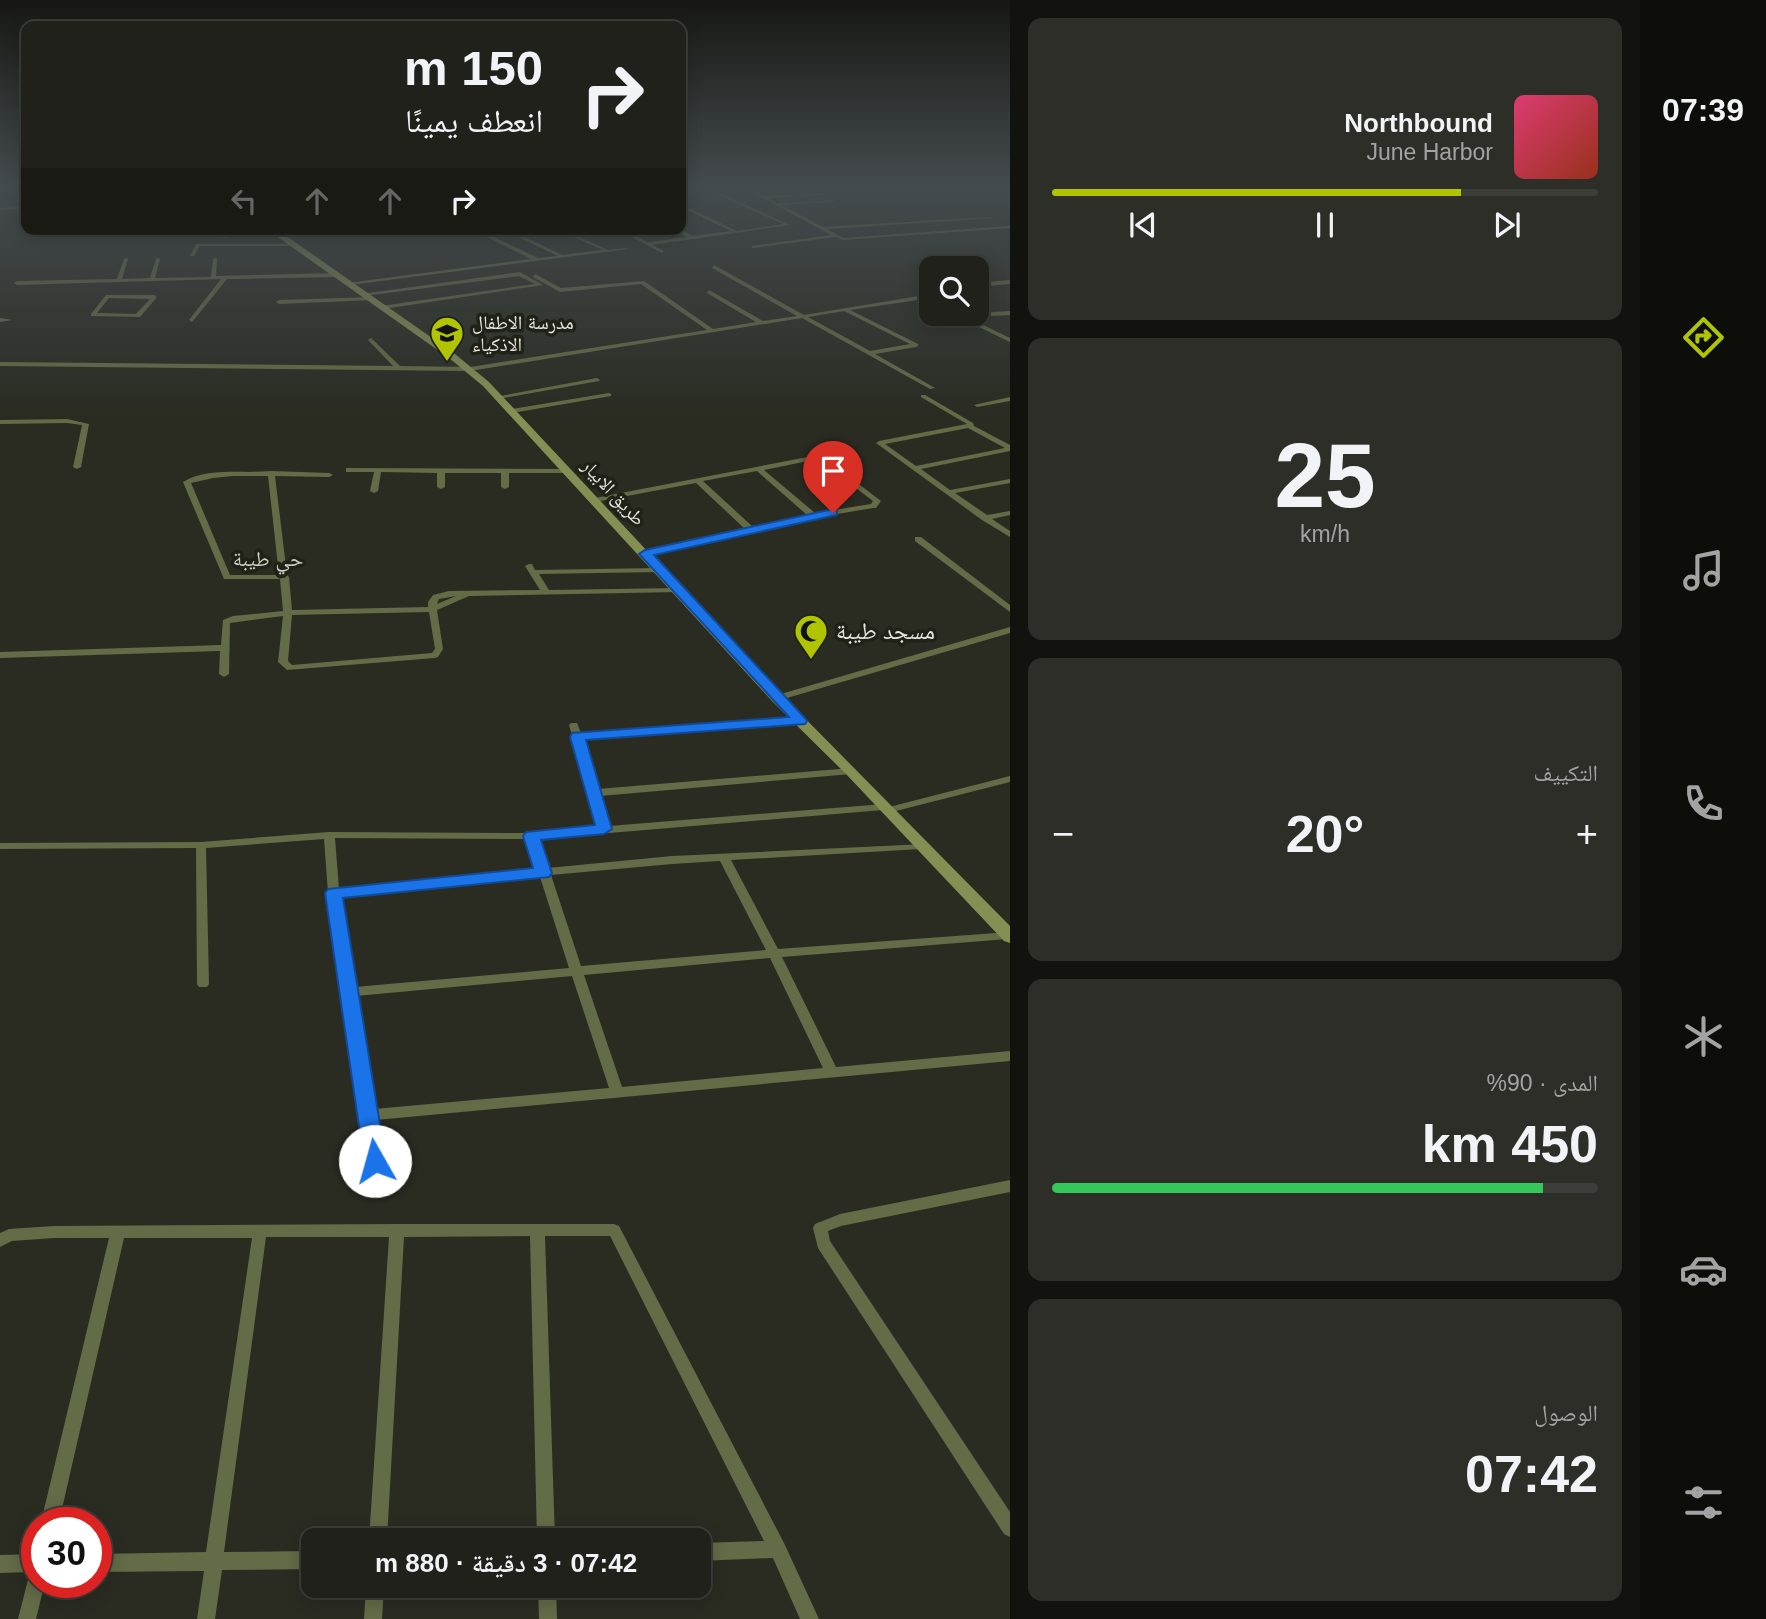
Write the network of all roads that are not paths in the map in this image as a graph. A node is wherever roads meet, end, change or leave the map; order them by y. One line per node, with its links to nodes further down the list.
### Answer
1 (125, 262): 12 (street)
2 (158, 262): 11 (street)
3 (215, 262): 9 (street)
4 (318, 262): 8 (main road, طريق الابيار)
5 (524, 262): 15 (street)
6 (713, 267): 25 (street)
7 (523, 269): 31 (street)
8 (338, 275): 10 (street); 15 (main road, طريق الابيار)
9 (213, 278): 10 (street); 11 (street)
10 (225, 278): 28 (street)
11 (155, 279): 12 (street); 18 (street)
12 (119, 280): 14 (street)
13 (1010, 282): 16 (street)
14 (17, 283)
15 (350, 283): 20 (main road, طريق الابيار)
16 (989, 284)
17 (709, 292): 29 (street)
18 (146, 296): 18 (street)
19 (919, 298): 22 (street)
20 (373, 300): 20 (street); 21 (street); 37 (main road, طريق الابيار)
21 (279, 302)
22 (845, 310): 25 (street); 34 (street)
23 (989, 313): 24 (street)
24 (1010, 313)
25 (805, 316): 29 (street); 34 (street)
26 (0, 320): 27 (street)
27 (10, 320)
28 (192, 320)
29 (762, 323): 31 (street)
30 (980, 326): 33 (street)
31 (713, 331): 37 (street)
32 (371, 340): 36 (street)
33 (1010, 340)
34 (871, 353): 40 (street)
35 (1, 365): 36 (street)
36 (398, 368): 37 (street)
37 (470, 369): 43 (main road, طريق الابيار)
38 (597, 380): 39 (street)
39 (571, 384): 43 (street); 44 (street)
40 (932, 388)
41 (609, 395): 44 (street)
42 (923, 396): 49 (street)
43 (498, 397): 47 (main road, طريق الابيار)
44 (590, 398): 47 (street)
45 (1010, 399): 46 (street)
46 (977, 405)
47 (512, 411): 58 (main road, طريق الابيار)
48 (0, 422): 51 (street)
49 (971, 426): 50 (street); 53 (street)
50 (1010, 449): 53 (street)
51 (77, 467)
52 (758, 468): 61 (street); 69 (street); 69 (street)
53 (915, 468): 66 (street)
54 (349, 470): 55 (street)
55 (378, 470): 56 (street); 65 (street)
56 (441, 470): 57 (street); 63 (street)
57 (505, 471): 58 (street); 64 (street)
58 (567, 471): 67 (main road, طريق الابيار)
59 (271, 473): 60 (street); 76 (street); 76 (street)
60 (329, 475)
61 (697, 480): 67 (street); 71 (street)
62 (1010, 481): 66 (street)
63 (441, 487)
64 (505, 487)
65 (374, 491)
66 (949, 492): 70 (street)
67 (595, 500): 74 (main road, طريق الابيار)
68 (1010, 513): 70 (street)
69 (813, 516): 71 (street)
70 (985, 518): 72 (street)
71 (752, 531): 74 (street)
72 (1010, 535)
73 (918, 539): 80 (street)
74 (645, 554): 75 (main road, طريق الابيار)
75 (660, 570): 77 (main road, طريق الابيار); 78 (street)
76 (285, 577): 81 (street)
77 (678, 590): 78 (street); 86 (main road, طريق الابيار)
78 (546, 592): 79 (street)
79 (431, 609): 81 (street); 81 (street)
80 (1010, 609)
81 (288, 613): 83 (street)
82 (1010, 629): 86 (street)
83 (224, 648): 84 (street); 85 (street)
84 (0, 655)
85 (225, 674)
86 (777, 698): 87 (main road, طريق الابيار)
87 (800, 721): 89 (street); 90 (main road, طريق الابيار)
88 (574, 725): 89 (street)
89 (578, 737): 92 (street)
90 (852, 771): 92 (street); 93 (main road, طريق الابيار)
91 (1010, 779): 93 (street)
92 (593, 793): 94 (street)
93 (886, 809): 94 (street); 99 (main road, طريق الابيار)
94 (604, 829): 96 (street)
95 (329, 835): 96 (street); 97 (street); 102 (street)
96 (531, 836): 101 (street)
97 (201, 845): 98 (street); 106 (street)
98 (0, 846)
99 (921, 846): 100 (street); 103 (main road, طريق الابيار)
100 (724, 858): 101 (street); 104 (street)
101 (543, 873): 102 (street); 105 (street)
102 (334, 893): 107 (street)
103 (1009, 936): 104 (street)
104 (774, 953): 105 (street); 109 (street)
105 (577, 972): 107 (street); 110 (street)
106 (203, 984)
107 (351, 992): 111 (street)
108 (1010, 1056): 109 (street)
109 (831, 1072): 110 (street)
110 (617, 1093): 111 (street)
111 (369, 1115): 112 (street)
112 (375, 1161)
113 (1010, 1185): 122 (street)
114 (397, 1230): 115 (street); 116 (street); 120 (street)
115 (537, 1230): 121 (street); 123 (street)
116 (260, 1231): 117 (street); 126 (street)
117 (118, 1232): 118 (street); 119 (street)
118 (0, 1241)
119 (54, 1507)
120 (379, 1528)
121 (546, 1528)
122 (1010, 1528)
123 (778, 1549): 124 (street); 137 (street)
124 (711, 1552)
125 (301, 1560): 126 (street)
126 (216, 1561): 128 (street); 134 (street)
127 (21, 1563): 129 (street)
128 (112, 1563)
129 (0, 1564)
130 (32, 1598): 133 (street)
131 (374, 1598): 135 (street)
132 (547, 1598): 136 (street)
133 (27, 1619)
134 (206, 1619)
135 (373, 1619)
136 (548, 1619)
137 (810, 1619)

